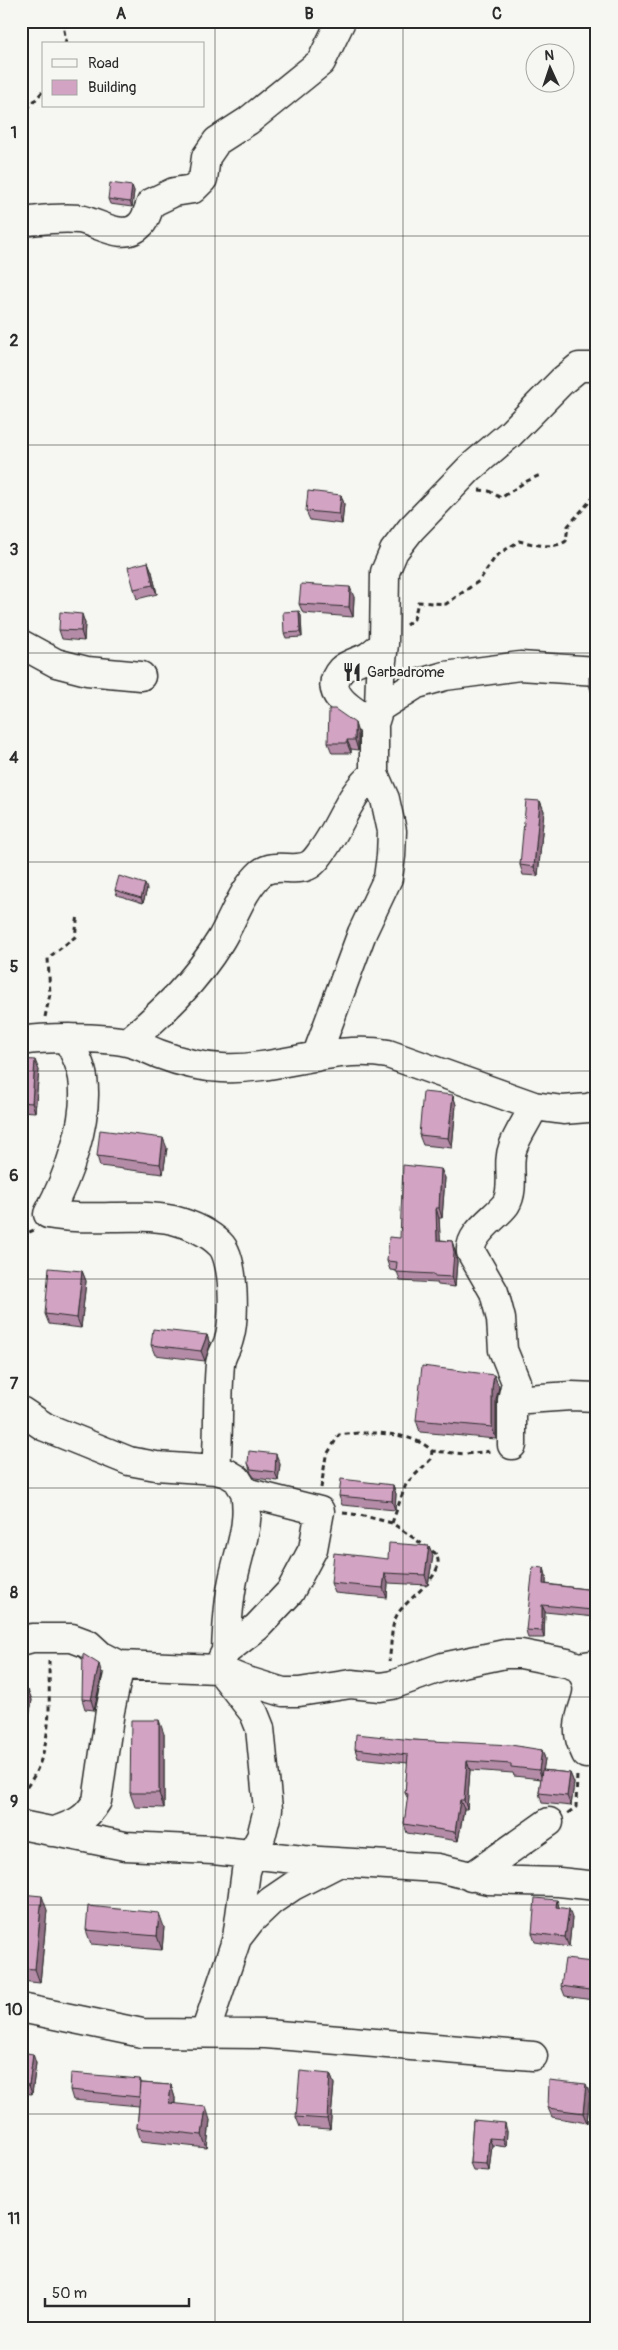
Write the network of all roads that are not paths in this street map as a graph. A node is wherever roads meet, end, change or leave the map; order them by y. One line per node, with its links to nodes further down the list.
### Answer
1 (341, 21): 2 (street)
2 (21, 222)
3 (597, 347): 4 (street)
4 (588, 367): 6 (street)
5 (21, 644): 8 (street)
6 (384, 644): 9 (street); 9 (street)
7 (597, 671): 9 (street)
8 (140, 676)
9 (377, 716): 10 (street)
10 (374, 774): 13 (street); 14 (street)
11 (67, 1039): 12 (street); 13 (street); 21 (street)
12 (30, 1040)
13 (128, 1042): 14 (street)
14 (316, 1057): 16 (street)
15 (597, 1105): 16 (street)
16 (534, 1106): 18 (street)
17 (597, 1397): 18 (street)
18 (512, 1400): 20 (street)
19 (21, 1411): 21 (street)
20 (512, 1445)
21 (216, 1470): 22 (street)
22 (245, 1492): 24 (street); 24 (street)
23 (21, 1641): 25 (street)
24 (221, 1663): 25 (street); 26 (street); 31 (street)
25 (120, 1665): 30 (street)
26 (587, 1666): 27 (street)
27 (586, 1754)
28 (549, 1822): 33 (street)
29 (21, 1825): 30 (street)
30 (52, 1832): 31 (street)
31 (252, 1853): 32 (street); 35 (street)
32 (339, 1863): 33 (street); 35 (street)
33 (472, 1877): 34 (street)
34 (597, 1886)
35 (237, 1938): 37 (street)
36 (21, 2008): 37 (street)
37 (205, 2033): 38 (street)
38 (534, 2056)

